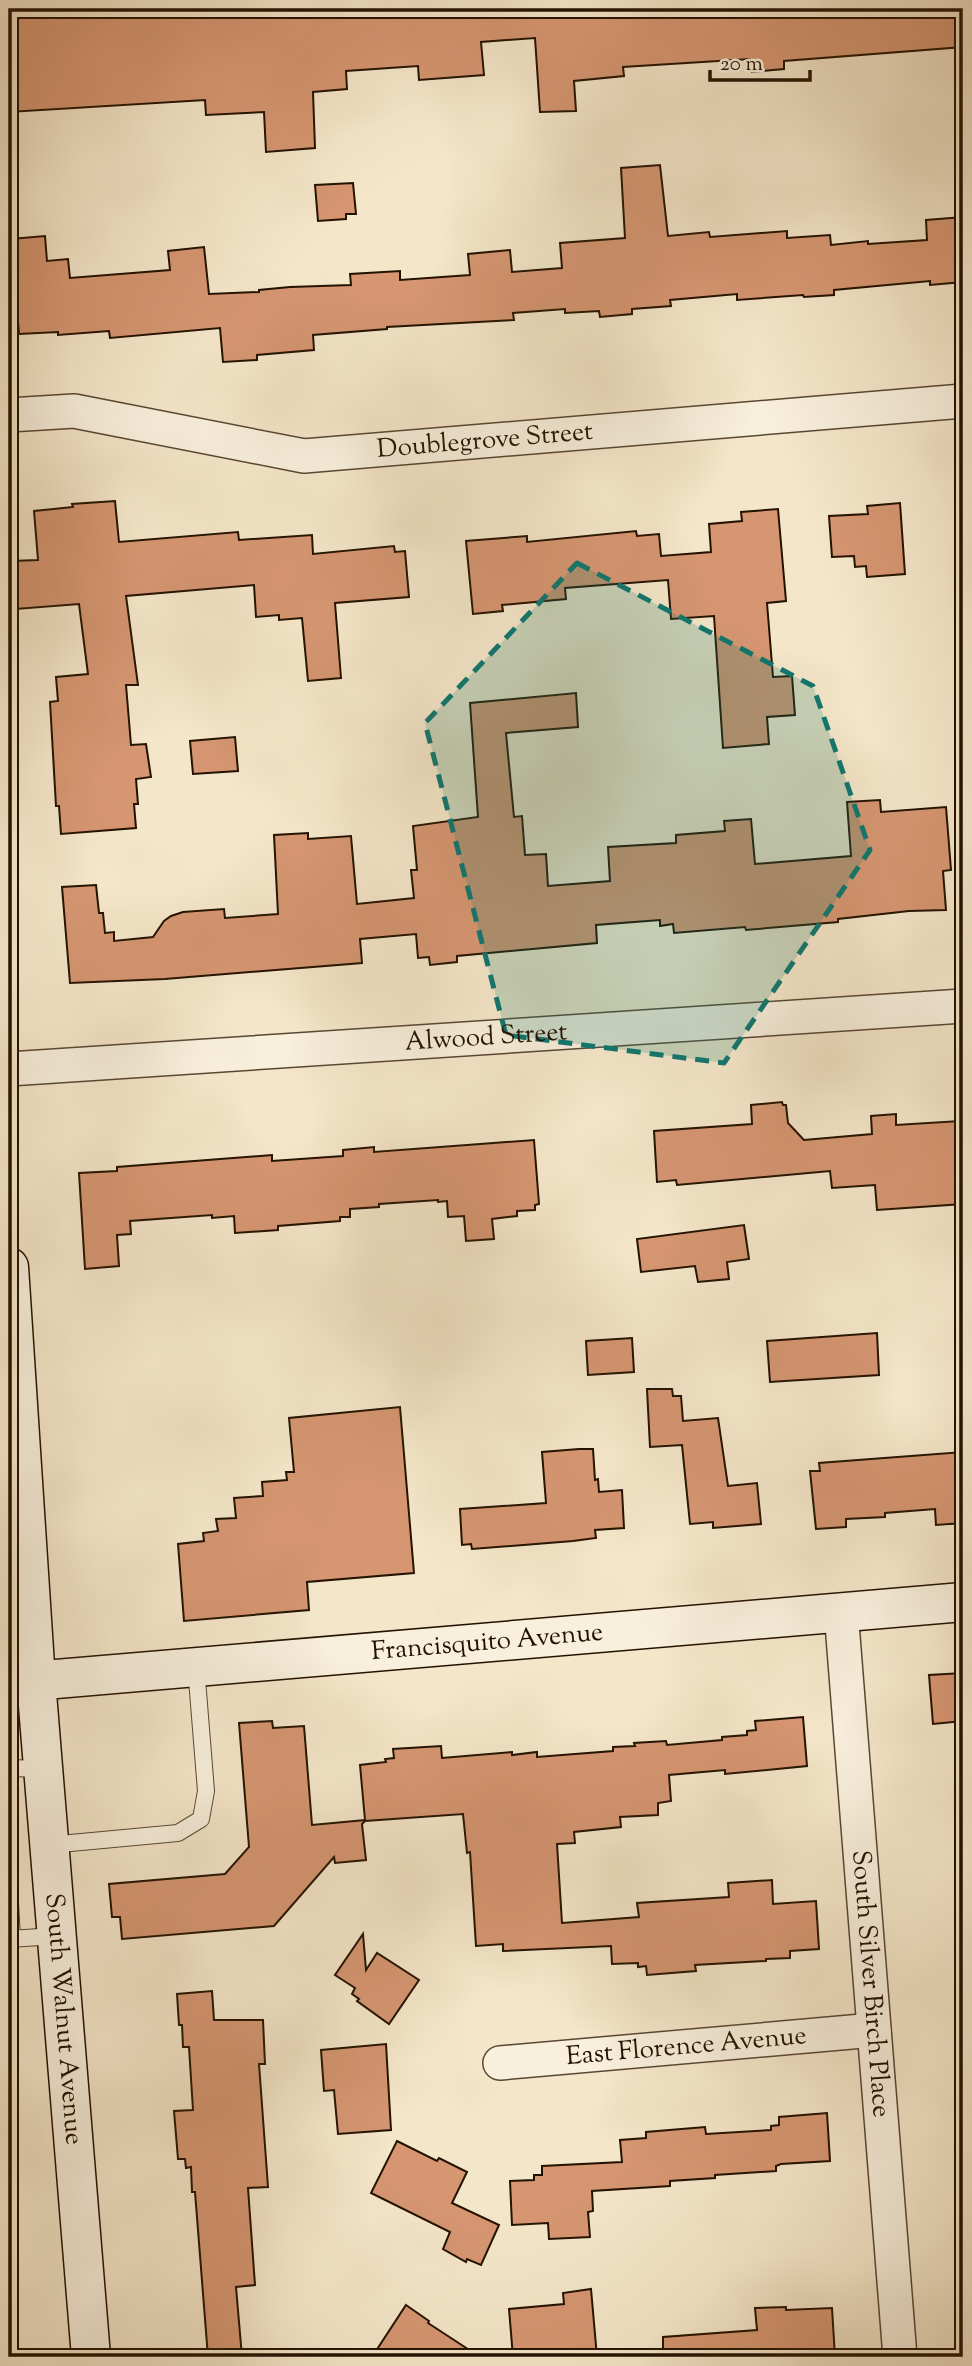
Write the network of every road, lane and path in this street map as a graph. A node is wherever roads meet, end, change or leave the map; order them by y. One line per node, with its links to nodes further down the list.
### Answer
1 (963, 401): 2 (street, Doublegrove Street)
2 (9, 415)
3 (963, 1006): 4 (street, Alwood Street)
4 (9, 1069)
5 (9, 1267): 9 (street, South Walnut Avenue)
6 (963, 1602): 7 (street, Francisquito Avenue)
7 (841, 1611): 8 (street, Francisquito Avenue); 15 (street, South Silver Birch Place)
8 (196, 1667): 9 (street, Francisquito Avenue); 11 (lane)
9 (22, 1682): 10 (street, South Walnut Avenue)
10 (26, 1769): 11 (street, South Walnut Avenue)
11 (49, 1845): 13 (street, South Walnut Avenue)
12 (9, 1884): 14 (lane)
13 (56, 1936): 14 (lane); 17 (street, South Walnut Avenue)
14 (11, 1939)
15 (874, 2031): 16 (street, East Florence Avenue); 18 (street, South Silver Birch Place)
16 (500, 2063)
17 (91, 2357)
18 (900, 2357)

